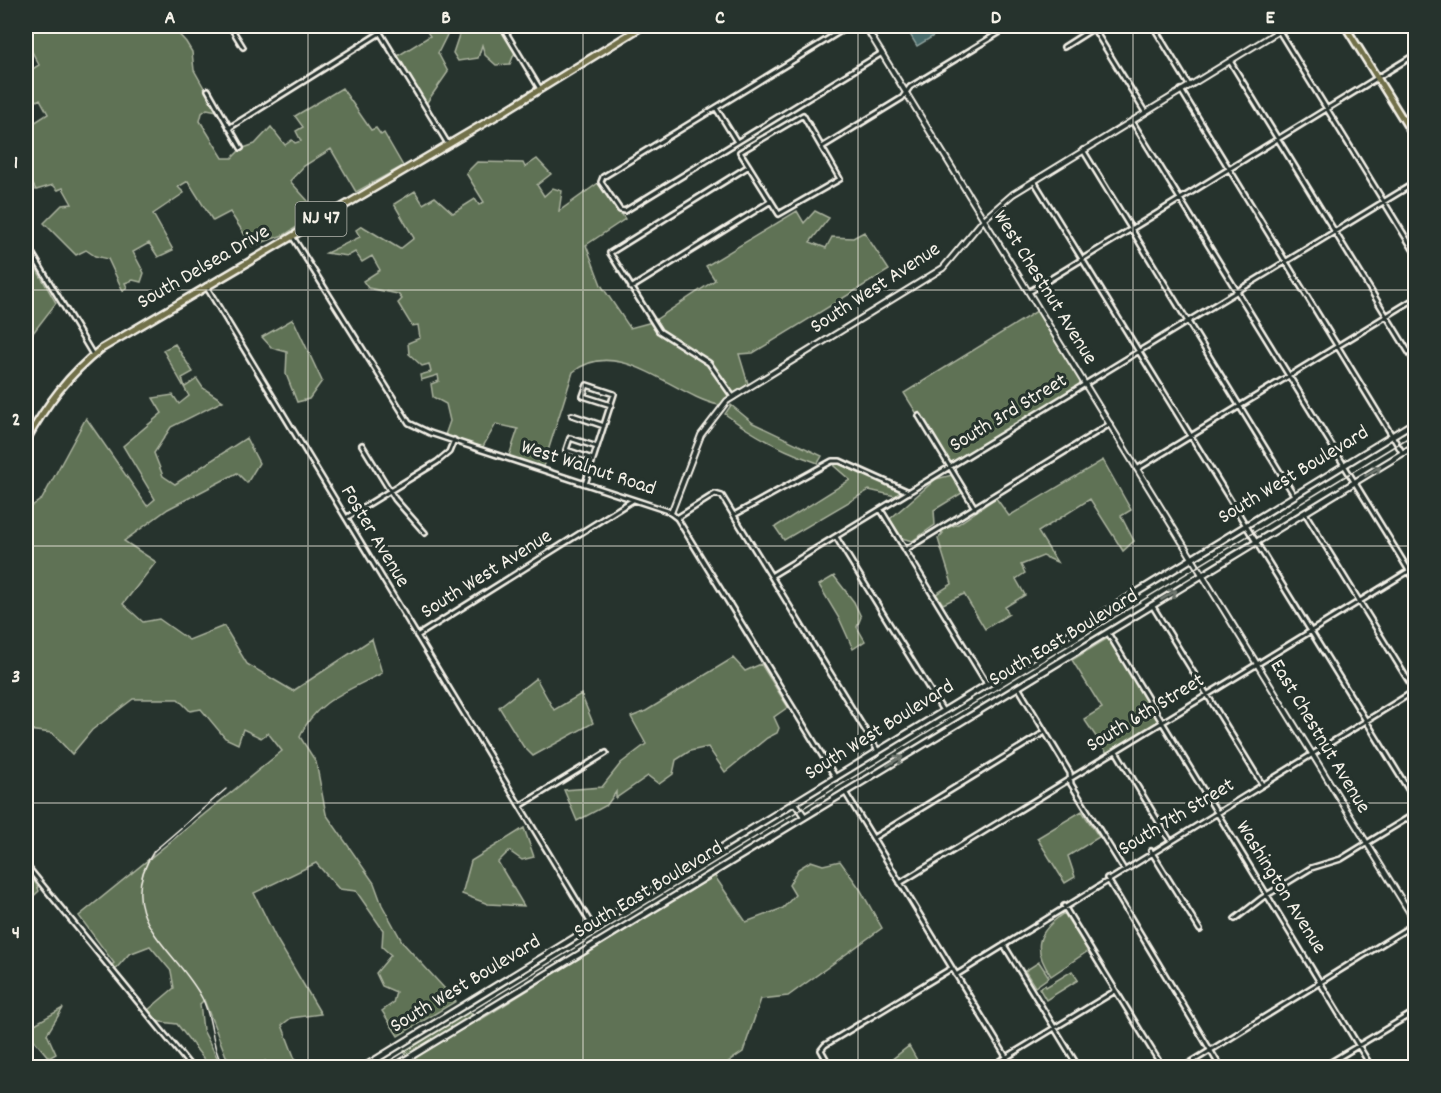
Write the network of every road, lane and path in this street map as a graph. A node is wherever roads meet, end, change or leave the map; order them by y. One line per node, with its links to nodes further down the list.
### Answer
1 (230, 26): 15 (street)
2 (376, 26): 13 (street)
3 (502, 26): 21 (street)
4 (643, 26): 21 (main road, South Delsea Drive / NJ 47)
5 (849, 26): 25 (street)
6 (865, 26): 16 (street, West Chestnut Avenue)
7 (1010, 26): 24 (street)
8 (1153, 26): 20 (street)
9 (1287, 26): 12 (street, South West Avenue)
10 (1345, 26): 19 (main road)
11 (1093, 27): 14 (street); 27 (street)
12 (1279, 31): 18 (street, South West Avenue); 26 (street)
13 (380, 33): 29 (street); 33 (street)
14 (1064, 46)
15 (243, 48)
16 (882, 53): 24 (street, West Chestnut Avenue); 32 (street)
17 (1416, 54): 19 (street)
18 (1230, 60): 20 (street, South West Avenue); 30 (street)
19 (1377, 78): 26 (street); 31 (main road)
20 (1189, 86): 23 (street, South West Avenue)
21 (540, 89): 33 (main road, South Delsea Drive / NJ 47)
22 (208, 90): 29 (street)
23 (1181, 90): 27 (street, South West Avenue); 38 (street)
24 (906, 92): 34 (street); 44 (street, West Chestnut Avenue)
25 (716, 108): 32 (street); 32 (street)
26 (1326, 109): 30 (street); 43 (street)
27 (1146, 112): 28 (street, South West Avenue)
28 (1132, 121): 36 (street, South West Avenue); 41 (street)
29 (229, 128): 35 (street)
30 (1278, 139): 38 (street); 46 (street)
31 (1416, 140)
32 (736, 142)
33 (448, 144): 47 (main road, South Delsea Drive / NJ 47)
34 (822, 147): 37 (street); 42 (street)
35 (241, 148)
36 (1083, 150): 39 (street, South West Avenue); 45 (street)
37 (749, 166): 42 (street); 53 (street)
38 (1229, 169): 41 (street); 51 (street)
39 (1034, 181): 44 (street, South West Avenue); 50 (street)
40 (1416, 182): 43 (street, South 3rd Street)
41 (1180, 199): 45 (street); 55 (street)
42 (771, 201): 53 (street)
43 (1383, 202): 46 (street, South 3rd Street); 49 (street)
44 (984, 219): 54 (street, West Chestnut Avenue); 65 (street, South West Avenue)
45 (1131, 229): 50 (street); 58 (street)
46 (1335, 232): 51 (street, South 3rd Street); 57 (street)
47 (292, 236): 52 (main road, South Delsea Drive / NJ 47); 75 (street, West Walnut Road)
48 (26, 243): 61 (street)
49 (1416, 254)
50 (1082, 259): 54 (street); 60 (street)
51 (1286, 262): 55 (street, South 3rd Street); 59 (street)
52 (206, 286): 61 (main road, South Delsea Drive / NJ 47); 96 (street, Foster Avenue)
53 (631, 288): 65 (street)
54 (1029, 292): 64 (street, West Chestnut Avenue)
55 (1237, 292): 58 (street, South 3rd Street); 63 (street)
56 (1416, 298): 57 (street)
57 (1386, 316): 59 (street); 62 (street)
58 (1188, 322): 60 (street, South 3rd Street); 67 (street)
59 (1338, 346): 63 (street); 73 (street)
60 (1139, 351): 64 (street, South 3rd Street); 74 (street)
61 (93, 355): 76 (main road, South Delsea Drive / NJ 47)
62 (1416, 364)
63 (1289, 376): 67 (street); 82 (street)
64 (1086, 385): 71 (street, West Chestnut Avenue); 83 (street, South 3rd Street)
65 (733, 397): 93 (street, South West Avenue)
66 (611, 405): 66 (street); 72 (street)
67 (1240, 406): 74 (street); 89 (street)
68 (572, 415): 72 (street)
69 (919, 416): 83 (street)
70 (1416, 421): 73 (main road, South West Boulevard)
71 (1110, 424): 84 (street, West Chestnut Avenue); 91 (street)
72 (604, 426): 79 (street)
73 (1392, 435): 80 (street); 82 (main road, South West Boulevard)
74 (1191, 436): 84 (street); 98 (street)
75 (454, 440): 86 (street, West Walnut Road); 87 (street)
76 (26, 441)
77 (1416, 444): 80 (main road, South East Boulevard)
78 (362, 445): 87 (street)
79 (597, 447): 81 (street); 81 (street)
80 (1402, 452): 85 (main road, South East Boulevard, one-way to 80)
81 (593, 459): 86 (street)
82 (1343, 465): 85 (street); 89 (main road, South West Boulevard)
83 (950, 467): 88 (street, South 3rd Street); 91 (street)
84 (1137, 469): 103 (street, West Chestnut Avenue)
85 (1354, 482): 94 (main road, South East Boulevard); 105 (street)
86 (585, 484): 90 (street, West Walnut Road)
87 (389, 491): 96 (street); 99 (street)
88 (909, 492): 92 (street, South 3rd Street); 95 (street)
89 (1294, 495): 98 (main road, South West Boulevard)
90 (633, 500): 93 (street, West Walnut Road); 113 (street, South West Avenue)
91 (975, 508): 102 (street)
92 (881, 510): 100 (street, South 3rd Street); 102 (street)
93 (671, 513): 97 (street, West Walnut Road)
94 (1305, 513): 101 (main road, South East Boulevard); 109 (street)
95 (734, 515): 97 (street); 107 (street)
96 (346, 518): 113 (street, Foster Avenue)
97 (677, 518): 127 (street, West Walnut Road)
98 (1246, 525): 101 (street); 103 (main road, South West Boulevard)
99 (425, 533)
100 (836, 537): 107 (street, South 3rd Street); 119 (street)
101 (1257, 543): 106 (main road, South East Boulevard); 111 (street)
102 (905, 550): 115 (street)
103 (1192, 558): 104 (street, West Chestnut Avenue); 115 (main road, South West Boulevard)
104 (1197, 567): 106 (street, East Chestnut Avenue)
105 (1409, 572): 108 (street); 109 (street, South 6th Street)
106 (1202, 575): 110 (main road, South East Boulevard, one-way to 106); 114 (street, East Chestnut Avenue)
107 (771, 576): 123 (street)
108 (1416, 582)
109 (1360, 601): 111 (street, South 6th Street); 117 (street)
110 (1152, 605): 112 (main road, South East Boulevard); 118 (street)
111 (1311, 631): 114 (street, South 6th Street); 120 (street)
112 (1108, 633): 116 (main road, South East Boulevard); 121 (street, Washington Avenue)
113 (417, 636): 133 (street, Foster Avenue)
114 (1257, 664): 118 (street, South 6th Street); 126 (street, East Chestnut Avenue)
115 (987, 684): 119 (main road, South West Boulevard)
116 (1017, 686): 122 (street); 130 (main road, South East Boulevard, one-way to 116)
117 (1415, 691): 120 (street, South 7th Street)
118 (1207, 695): 121 (street, South 6th Street); 129 (street)
119 (943, 711): 123 (main road, South West Boulevard)
120 (1365, 720): 126 (street, South 7th Street); 131 (street)
121 (1162, 722): 124 (street, South 6th Street); 134 (street, Washington Avenue)
122 (1045, 732): 128 (street); 137 (street)
123 (878, 751): 127 (main road, South West Boulevard)
124 (1116, 751): 128 (street, South 6th Street); 138 (street)
125 (606, 753): 133 (street)
126 (1311, 753): 129 (street, South 7th Street); 139 (street, East Chestnut Avenue)
127 (836, 778): 132 (main road, South West Boulevard)
128 (1071, 778): 142 (street); 144 (street, South 6th Street)
129 (1262, 784): 134 (street, South 7th Street)
130 (845, 792): 136 (main road, South East Boulevard); 137 (street)
131 (1416, 802)
132 (795, 803): 136 (main road); 149 (main road, South West Boulevard)
133 (520, 806): 149 (street, Foster Avenue)
134 (1216, 812): 138 (street, South 7th Street); 145 (street, Washington Avenue)
135 (1416, 813): 139 (street)
136 (804, 816): 163 (main road, South East Boulevard)
137 (872, 838): 144 (street)
138 (1170, 840): 140 (street, South 7th Street)
139 (1367, 843): 145 (street); 148 (street, East Chestnut Avenue)
140 (1151, 851): 142 (street, South 7th Street); 150 (street)
141 (26, 865): 161 (street)
142 (1123, 868): 143 (street, South 7th Street)
143 (1107, 879): 146 (street, South 7th Street); 159 (street)
144 (900, 883): 152 (street)
145 (1266, 896): 147 (street); 154 (street, Washington Avenue)
146 (1064, 906): 151 (street, South 7th Street); 155 (street)
147 (1235, 919)
148 (1416, 923): 154 (street)
149 (593, 927): 162 (main road, South West Boulevard)
150 (1200, 930)
151 (1004, 945): 153 (street, South 7th Street); 157 (street)
152 (952, 968): 153 (street); 164 (street)
153 (956, 975): 160 (street)
154 (1321, 983): 158 (street, Washington Avenue); 159 (street)
155 (1115, 991): 157 (street); 168 (street)
156 (1416, 1011): 158 (street)
157 (1055, 1028): 160 (street); 167 (street)
158 (1358, 1045): 171 (street); 172 (street, Washington Avenue)
159 (1212, 1049): 169 (street); 170 (street)
160 (1006, 1057): 165 (street); 166 (street)
161 (192, 1068)
162 (362, 1068)
163 (392, 1068)
164 (831, 1068)
165 (988, 1068)
166 (1013, 1068)
167 (1079, 1068)
168 (1163, 1068)
169 (1182, 1068)
170 (1221, 1068)
171 (1321, 1068)
172 (1372, 1068)

